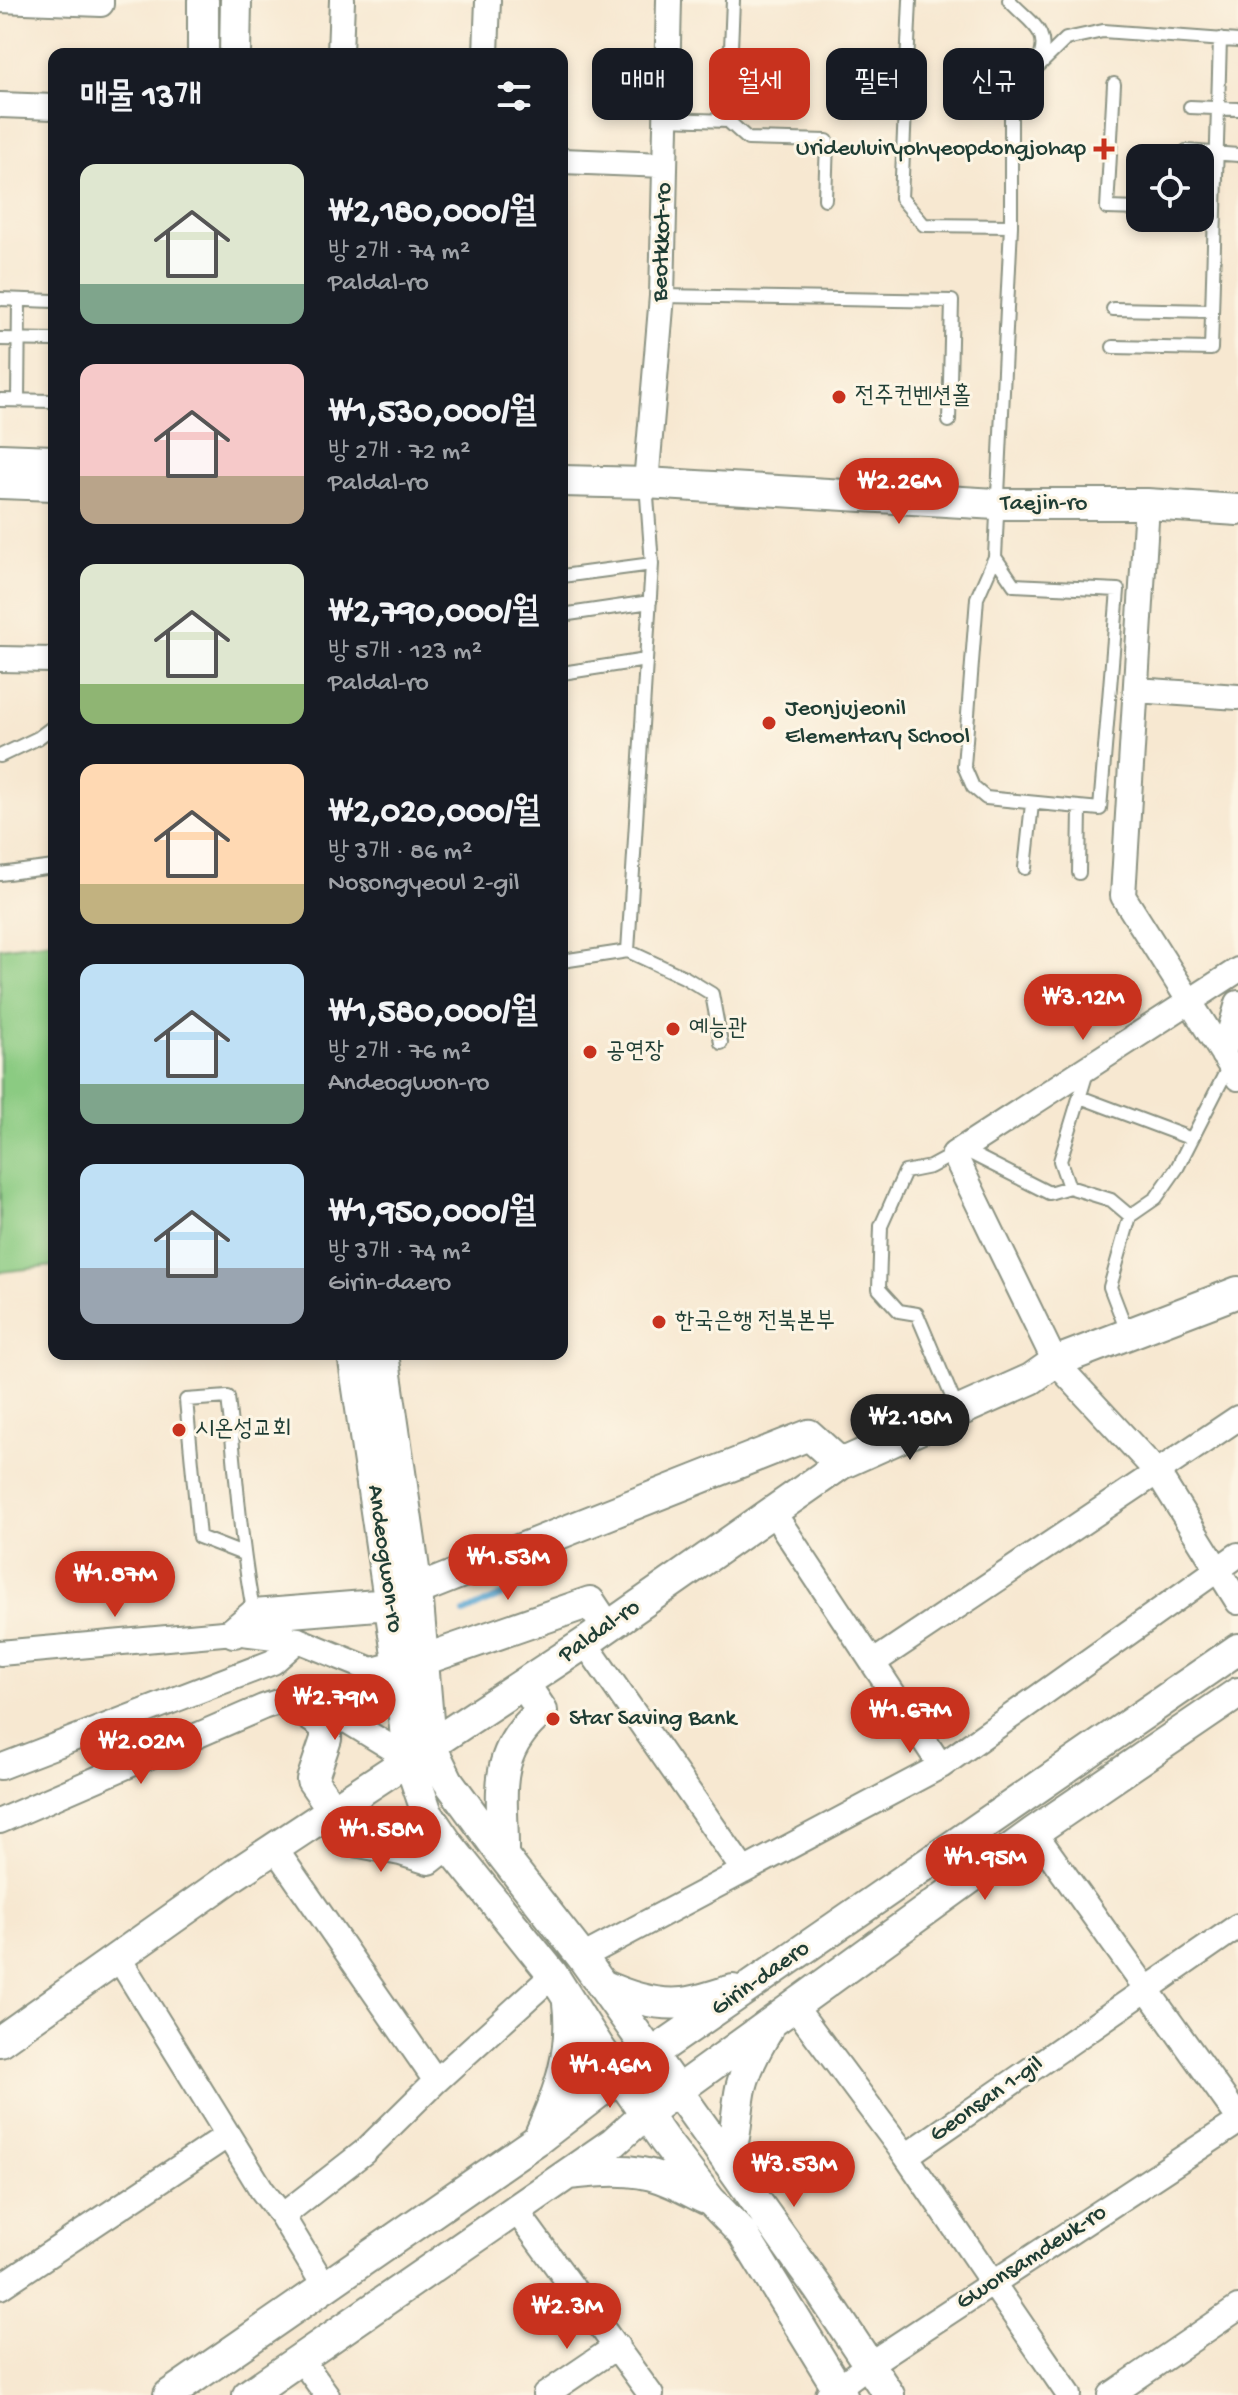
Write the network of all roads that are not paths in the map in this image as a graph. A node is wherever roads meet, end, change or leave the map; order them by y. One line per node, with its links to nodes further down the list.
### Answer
1 (0, 0): 2 (street)
2 (101, 0)
3 (203, 0): 13 (street)
4 (236, 0): 14 (street)
5 (342, 0): 15 (street)
6 (488, 0): 16 (street)
7 (669, 0): 17 (street, Beotkkot-ro)
8 (733, 0): 29 (lane)
9 (910, 0): 37 (lane)
10 (1009, 0): 18 (lane)
11 (1220, 39): 12 (lane); 19 (lane); 24 (lane)
12 (1238, 41)
13 (203, 48)
14 (235, 48)
15 (340, 48)
16 (486, 48)
17 (668, 48)
18 (1044, 48)
19 (1044, 60)
20 (1114, 84): 35 (lane)
21 (0, 105): 22 (street)
22 (48, 107)
23 (1190, 107): 24 (lane)
24 (1218, 108): 25 (lane); 30 (lane)
25 (1238, 109)
26 (666, 120): 33 (street, Beotkkot-ro)
27 (693, 120): 29 (lane)
28 (1011, 120): 37 (lane)
29 (728, 121): 34 (lane)
30 (1216, 154): 31 (lane); 36 (lane)
31 (1238, 155)
32 (568, 161): 33 (street)
33 (665, 165): 38 (street, Beotkkot-ro)
34 (825, 199)
35 (1126, 209)
36 (1215, 212): 43 (lane)
37 (1011, 226): 58 (lane)
38 (662, 296): 51 (lane); 56 (street, Beotkkot-ro)
39 (0, 299): 40 (lane)
40 (19, 300): 41 (lane); 45 (lane)
41 (48, 301)
42 (1113, 309): 43 (lane)
43 (1212, 311): 47 (lane)
44 (0, 339): 45 (lane)
45 (18, 339): 46 (lane); 49 (lane)
46 (48, 340)
47 (1113, 347)
48 (0, 400): 49 (lane)
49 (18, 400): 50 (lane)
50 (48, 401)
51 (949, 421)
52 (0, 459): 53 (street)
53 (48, 461)
54 (568, 481): 56 (street, Taejin-ro)
55 (0, 483): 57 (street)
56 (646, 483): 58 (street, Taejin-ro); 62 (lane)
57 (48, 485)
58 (996, 504): 59 (street, Taejin-ro); 61 (lane)
59 (1147, 504): 60 (street, Taejin-ro); 70 (street)
60 (1238, 510)
61 (995, 557): 74 (lane); 75 (lane)
62 (652, 564): 63 (lane); 64 (lane)
63 (568, 575)
64 (650, 602): 65 (lane); 68 (lane)
65 (568, 614)
66 (0, 659): 67 (street)
67 (48, 660)
68 (646, 660): 69 (lane); 80 (lane)
69 (568, 672)
70 (1136, 690): 71 (street); 83 (street)
71 (1238, 697)
72 (48, 730): 73 (lane)
73 (0, 756)
74 (1032, 804): 75 (lane); 77 (lane)
75 (1080, 808): 78 (lane)
76 (48, 868): 79 (lane)
77 (1025, 868)
78 (1079, 873)
79 (0, 874)
80 (628, 951): 81 (lane); 85 (lane)
81 (568, 960)
82 (1238, 970): 83 (street)
83 (1190, 1001): 86 (street); 87 (street)
84 (1236, 1015): 86 (street)
85 (721, 1043)
86 (1230, 1066): 89 (lane)
87 (1089, 1067): 88 (lane); 90 (street)
88 (1080, 1097): 89 (lane); 91 (lane)
89 (1192, 1139): 92 (lane)
90 (958, 1152): 91 (lane); 97 (street); 98 (lane)
91 (1069, 1187): 92 (lane)
92 (1130, 1216): 94 (lane)
93 (1238, 1292): 94 (street, Paldal-ro)
94 (1129, 1335): 97 (street, Paldal-ro)
95 (354, 1360): 107 (street, Andeogwon-ro)
96 (384, 1360): 105 (street, Andeogwon-ro)
97 (1055, 1362): 98 (street, Paldal-ro); 101 (street)
98 (958, 1411): 100 (street, Paldal-ro)
99 (1238, 1418): 101 (street)
100 (841, 1464): 102 (street, Paldal-ro); 105 (street)
101 (1157, 1472): 104 (street); 113 (street)
102 (773, 1512): 109 (street, Paldal-ro); 113 (street)
103 (243, 1554): 103 (lane); 108 (lane)
104 (1228, 1562): 106 (street); 121 (street)
105 (417, 1590): 114 (street, Andeogwon-ro)
106 (1238, 1602)
107 (389, 1604): 108 (street); 114 (street, Andeogwon-ro)
108 (244, 1624): 110 (street); 112 (street)
109 (596, 1635): 114 (street); 116 (street, Paldal-ro); 129 (street)
110 (298, 1640): 114 (street); 115 (street)
111 (1238, 1649): 135 (street, Girin-daero)
112 (0, 1653)
113 (874, 1662): 121 (street)
114 (400, 1667): 120 (street, Andeogwon-ro); 120 (street, Andeogwon-ro)
115 (226, 1681): 119 (street); 122 (street)
116 (524, 1684): 120 (street, Paldal-ro); 128 (street)
117 (1238, 1693): 125 (street, Girin-daero)
118 (302, 1699): 119 (street); 120 (street); 123 (street)
119 (263, 1707): 124 (street)
120 (419, 1751): 123 (street, Paldal-ro); 126 (street, Andeogwon-ro); 128 (street)
121 (941, 1766): 129 (street)
122 (0, 1767)
123 (331, 1809): 126 (street); 127 (street, Paldal-ro)
124 (0, 1821)
125 (1034, 1832): 136 (street); 138 (street, Girin-daero)
126 (448, 1844): 133 (street, Andeogwon-ro)
127 (274, 1847): 131 (street, Paldal-ro); 142 (street)
128 (503, 1856): 132 (street)
129 (744, 1871): 132 (street)
130 (1238, 1926): 136 (street, Geonsan 1-gil)
131 (118, 1957): 139 (street, Paldal-ro); 146 (street)
132 (582, 1957): 134 (street)
133 (553, 1975): 137 (street, Andeogwon-ro); 142 (street)
134 (602, 1985): 135 (street); 140 (street)
135 (751, 1986): 140 (street, Girin-daero)
136 (1147, 1989): 145 (street); 148 (street, Geonsan 1-gil)
137 (568, 2001): 141 (street, Andeogwon-ro); 147 (street)
138 (783, 2015): 143 (street, Girin-daero); 148 (street, Geonsan 1-gil); 149 (street)
139 (0, 2041)
140 (651, 2056): 141 (street, Girin-daero); 143 (street)
141 (620, 2076): 144 (street, Andeogwon-ro); 147 (street, Girin-daero)
142 (436, 2081): 153 (street)
143 (677, 2092): 144 (street, Girin-daero); 149 (street)
144 (645, 2114): 150 (street, Girin-daero); 151 (street, Andeogwon-ro)
145 (1238, 2120): 154 (street, Gwonsamdeuk-ro)
146 (228, 2135): 153 (street); 155 (street)
147 (537, 2140): 156 (street, Girin-daero)
148 (906, 2156): 154 (street, Geonsan 1-gil)
149 (727, 2161): 160 (street)
150 (566, 2175): 151 (street); 152 (street, Girin-daero)
151 (710, 2200): 161 (street, Andeogwon-ro)
152 (515, 2209): 158 (street); 159 (street, Girin-daero)
153 (282, 2216): 156 (street)
154 (993, 2283): 160 (street, Gwonsamdeuk-ro); 168 (street, Geonsan 1-gil)
155 (0, 2287)
156 (325, 2287): 162 (street, Girin-daero)
157 (1238, 2308): 169 (street)
158 (617, 2346): 165 (street); 166 (street)
159 (300, 2358): 163 (street, Girin-daero); 164 (street)
160 (868, 2365): 161 (street, Gwonsamdeuk-ro); 167 (street)
161 (836, 2392)
162 (169, 2395)
163 (248, 2395)
164 (327, 2395)
165 (545, 2395)
166 (651, 2395)
167 (889, 2395)
168 (1069, 2395)
169 (1111, 2395)

